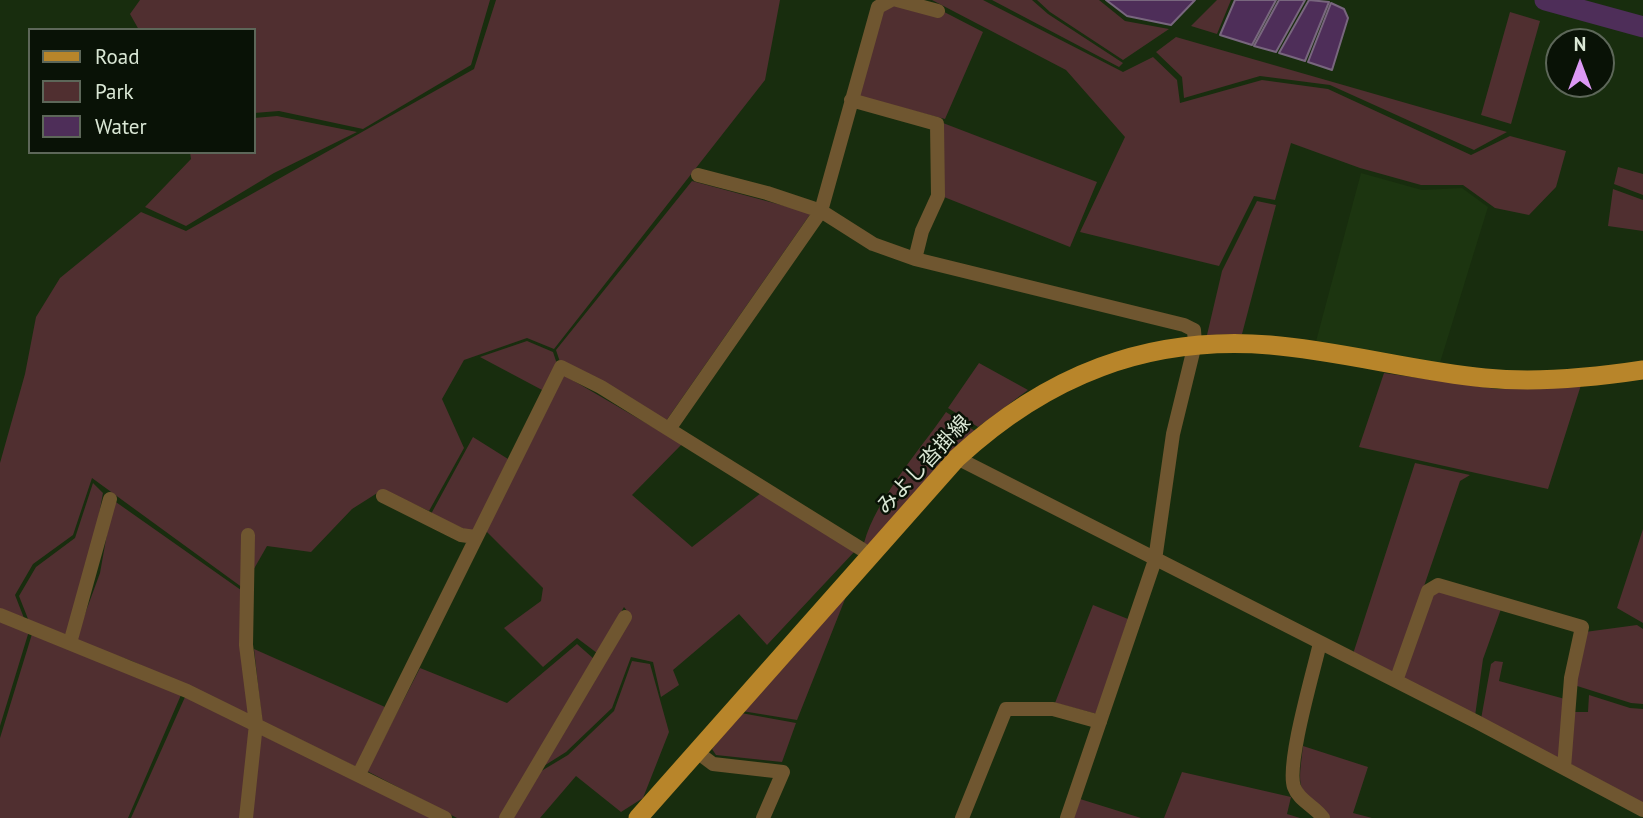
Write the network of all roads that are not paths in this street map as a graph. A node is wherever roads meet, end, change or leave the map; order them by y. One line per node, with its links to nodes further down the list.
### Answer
1 (891, 0): 4 (street)
2 (897, 0): 3 (street)
3 (938, 11)
4 (851, 100): 6 (street); 7 (street)
5 (698, 175): 6 (street)
6 (821, 211): 7 (street); 10 (street)
7 (915, 259): 8 (street)
8 (1195, 344): 9 (main road, みよし沓掛線); 11 (main road, みよし沓掛線); 17 (street)
9 (1643, 370)
10 (669, 429): 15 (street); 16 (street)
11 (957, 458): 16 (main road, みよし沓掛線); 17 (street)
12 (383, 496): 15 (street)
13 (110, 499): 20 (street)
14 (248, 536): 24 (street)
15 (475, 537): 27 (street)
16 (871, 555): 25 (main road, みよし沓掛線)
17 (1155, 560): 21 (street); 23 (street)
18 (0, 615): 20 (street)
19 (625, 617): 31 (street)
20 (70, 643): 24 (street)
21 (1320, 643): 22 (street); 36 (street)
22 (1396, 681): 26 (street); 26 (street)
23 (1100, 722): 34 (street); 35 (street)
24 (256, 724): 27 (street); 29 (street)
25 (697, 752): 32 (main road, みよし沓掛線); 33 (street)
26 (1564, 768): 28 (street)
27 (359, 774): 30 (street)
28 (1643, 810)
29 (246, 818)
30 (445, 818)
31 (506, 818)
32 (638, 818)
33 (763, 818)
34 (962, 818)
35 (1067, 818)
36 (1323, 818)

